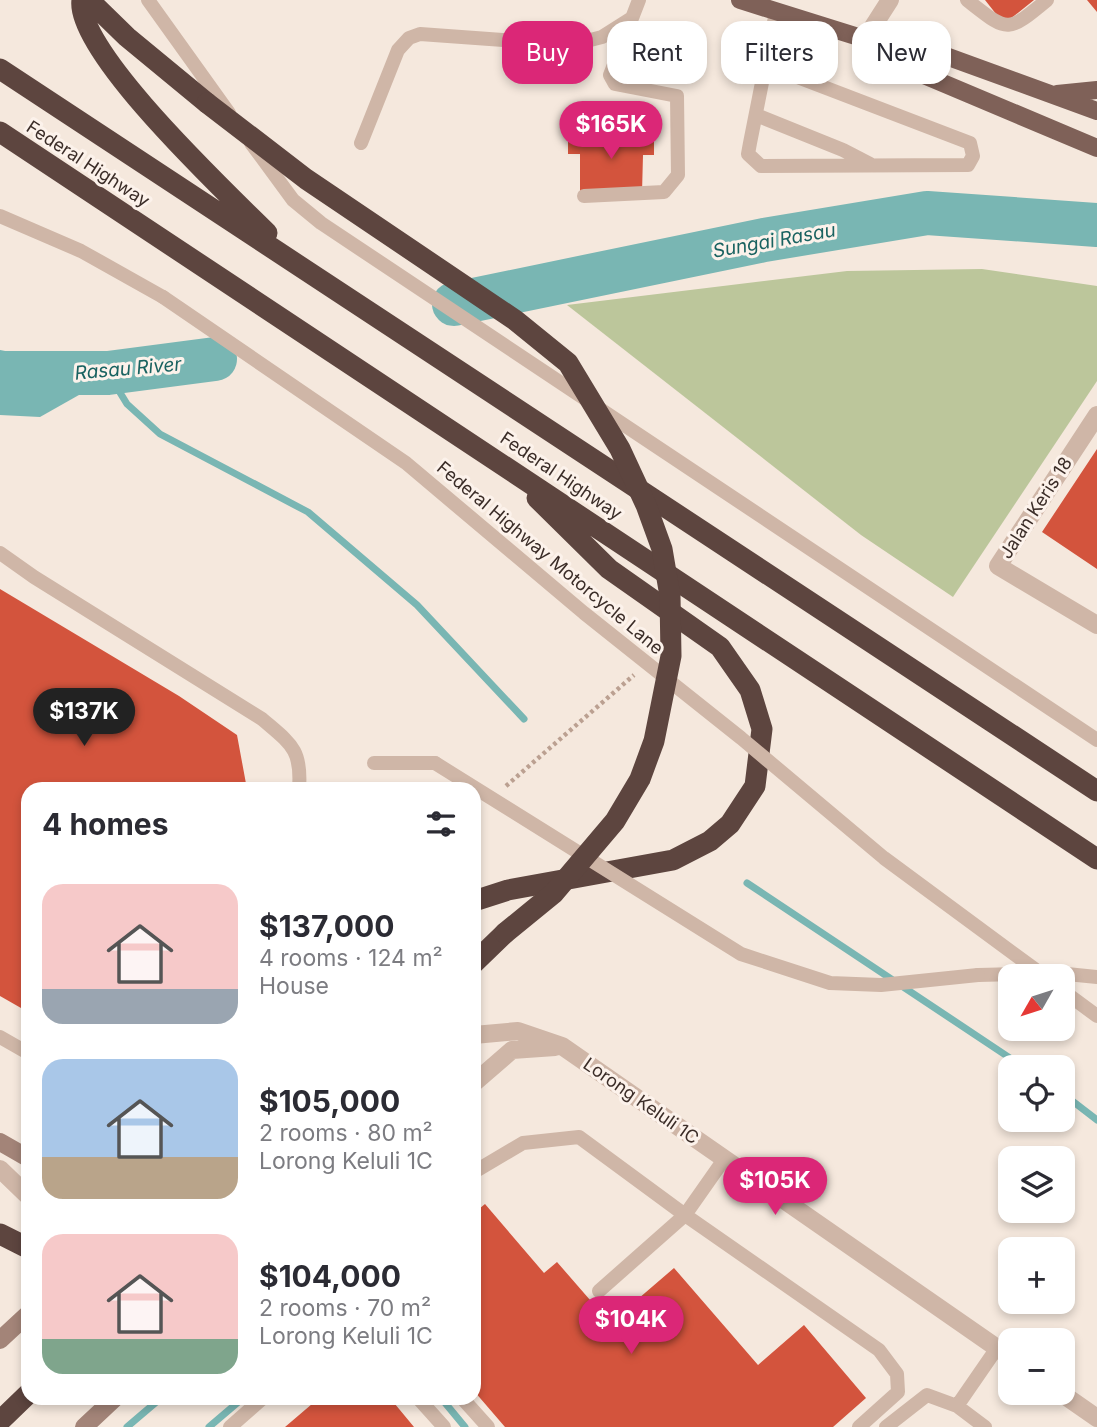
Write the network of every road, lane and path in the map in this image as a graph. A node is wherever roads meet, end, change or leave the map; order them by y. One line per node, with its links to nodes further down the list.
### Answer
1 (82, 0): 29 (highway)
2 (89, 0): 44 (highway, bridge)
3 (148, 0): 35 (lane)
4 (639, 0): 10 (lane)
5 (740, 0): 9 (main road)
6 (890, 0): 12 (street)
7 (967, 0): 8 (lane)
8 (1047, 0)
9 (776, 12): 11 (lane); 13 (main road)
10 (632, 18): 24 (lane); 27 (lane)
11 (774, 21)
12 (877, 21)
13 (852, 35)
14 (951, 58): 20 (main road)
15 (0, 69): 29 (highway, Federal Highway)
16 (762, 84): 22 (lane)
17 (816, 84): 26 (lane)
18 (945, 84): 25 (main road)
19 (1097, 90): 20 (main road)
20 (1053, 94): 21 (main road)
21 (1097, 111)
22 (755, 115): 26 (lane); 26 (lane)
23 (0, 132): 31 (highway, Federal Highway)
24 (361, 143)
25 (1097, 148)
26 (872, 165)
27 (584, 196)
28 (0, 216): 47 (lane, Federal Highway Motorcycle Lane, bridge)
29 (298, 265): 40 (highway, Federal Highway)
30 (1097, 415): 33 (street, Jalan Keris 18)
31 (503, 465): 42 (highway, Federal Highway); 43 (highway)
32 (0, 553): 37 (lane)
33 (1095, 619)
34 (636, 673): 39 (path)
35 (1097, 740)
36 (374, 763): 38 (lane, bridge)
37 (299, 782)
38 (465, 782)
39 (503, 790)
40 (1097, 791)
41 (481, 792): 48 (lane, bridge)
42 (1097, 859)
43 (481, 899)
44 (505, 933): 45 (highway); 46 (highway)
45 (481, 949)
46 (481, 956)
47 (1028, 964)
48 (1097, 977)
49 (1075, 1000): 50 (lane)
50 (1097, 1016)
51 (481, 1034): 53 (street, Lorong Keluli 1C)
52 (0, 1037): 54 (lane)
53 (562, 1046): 55 (street); 58 (street, Lorong Keluli 1C)
54 (21, 1049)
55 (481, 1077)
56 (0, 1142): 57 (street)
57 (21, 1154)
58 (725, 1158): 62 (lane); 70 (street, Lorong Keluli 1C)
59 (481, 1168): 62 (lane)
60 (0, 1169): 61 (street)
61 (21, 1189)
62 (685, 1215): 67 (lane); 86 (lane)
63 (0, 1234): 65 (highway)
64 (0, 1243): 66 (street)
65 (21, 1244)
66 (0, 1251)
67 (599, 1291)
68 (21, 1320): 69 (street)
69 (0, 1340)
70 (998, 1349)
71 (998, 1360): 79 (lane)
72 (21, 1401): 81 (highway)
73 (1075, 1403): 80 (street)
74 (98, 1405): 82 (street)
75 (108, 1405): 82 (street)
76 (255, 1405): 83 (lane)
77 (424, 1405): 84 (lane)
78 (468, 1405): 85 (lane)
79 (957, 1406): 87 (lane); 88 (lane)
80 (1097, 1418)
81 (0, 1421)
82 (90, 1422)
83 (230, 1427)
84 (443, 1427)
85 (488, 1427)
86 (859, 1427)
87 (886, 1427)
88 (985, 1427)

